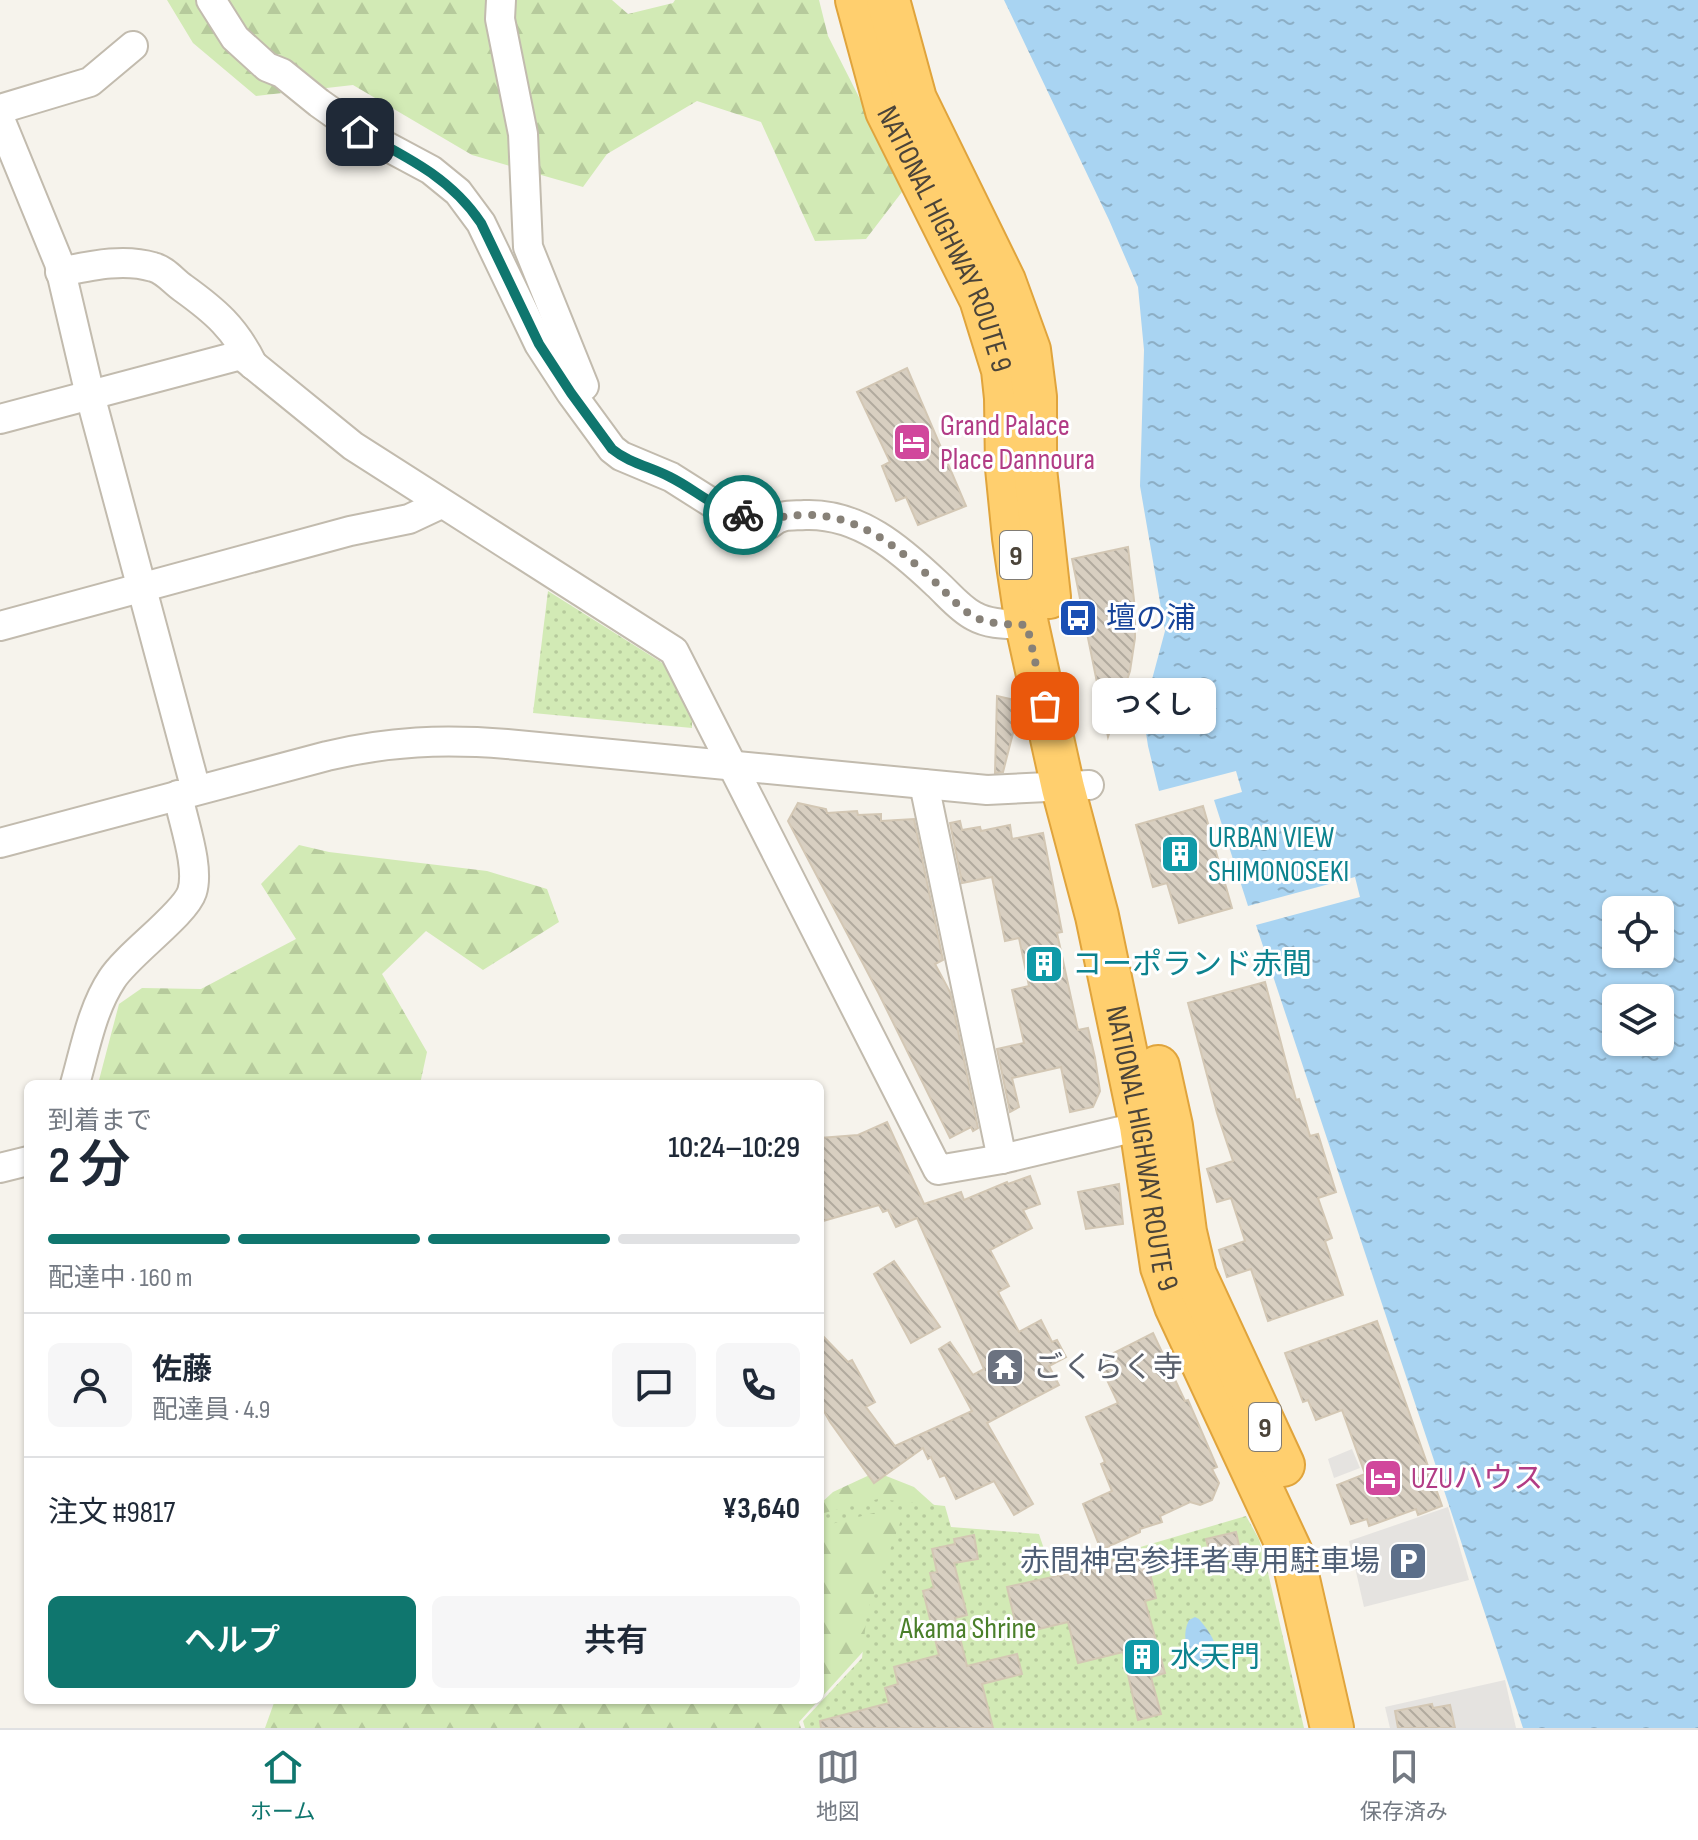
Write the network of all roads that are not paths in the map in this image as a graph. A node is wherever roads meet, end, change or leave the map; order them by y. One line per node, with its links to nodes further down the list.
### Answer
1 (211, 0): 10 (street)
2 (501, 0): 10 (street)
3 (857, 0): 15 (highway, NATIONAL HIGHWAY ROUTE 9 / 9)
4 (888, 0): 19 (highway, NATIONAL HIGHWAY ROUTE 9 / 9)
5 (133, 46): 6 (street)
6 (0, 109)
7 (0, 119): 8 (street)
8 (60, 272): 9 (street); 11 (street)
9 (253, 365): 11 (street); 13 (street)
10 (571, 393): 15 (street)
11 (90, 395): 12 (street); 14 (street)
12 (0, 419)
13 (441, 504): 14 (street); 17 (street)
14 (142, 588): 16 (street); 20 (street)
15 (1027, 625): 19 (highway, NATIONAL HIGHWAY ROUTE 9 / 9)
16 (0, 626)
17 (733, 766): 18 (street); 20 (street); 24 (street)
18 (924, 784): 19 (street); 24 (street)
19 (1076, 786): 23 (highway, NATIONAL HIGHWAY ROUTE 9 / 9)
20 (187, 793): 21 (street); 22 (street)
21 (0, 843)
22 (76, 1080)
23 (1156, 1126): 24 (street); 27 (highway, NATIONAL HIGHWAY ROUTE 9 / 9); 28 (highway, NATIONAL HIGHWAY ROUTE 9 / 9)
24 (1002, 1159)
25 (24, 1162): 26 (street)
26 (0, 1168)
27 (1332, 1728)
28 (1361, 1728)

